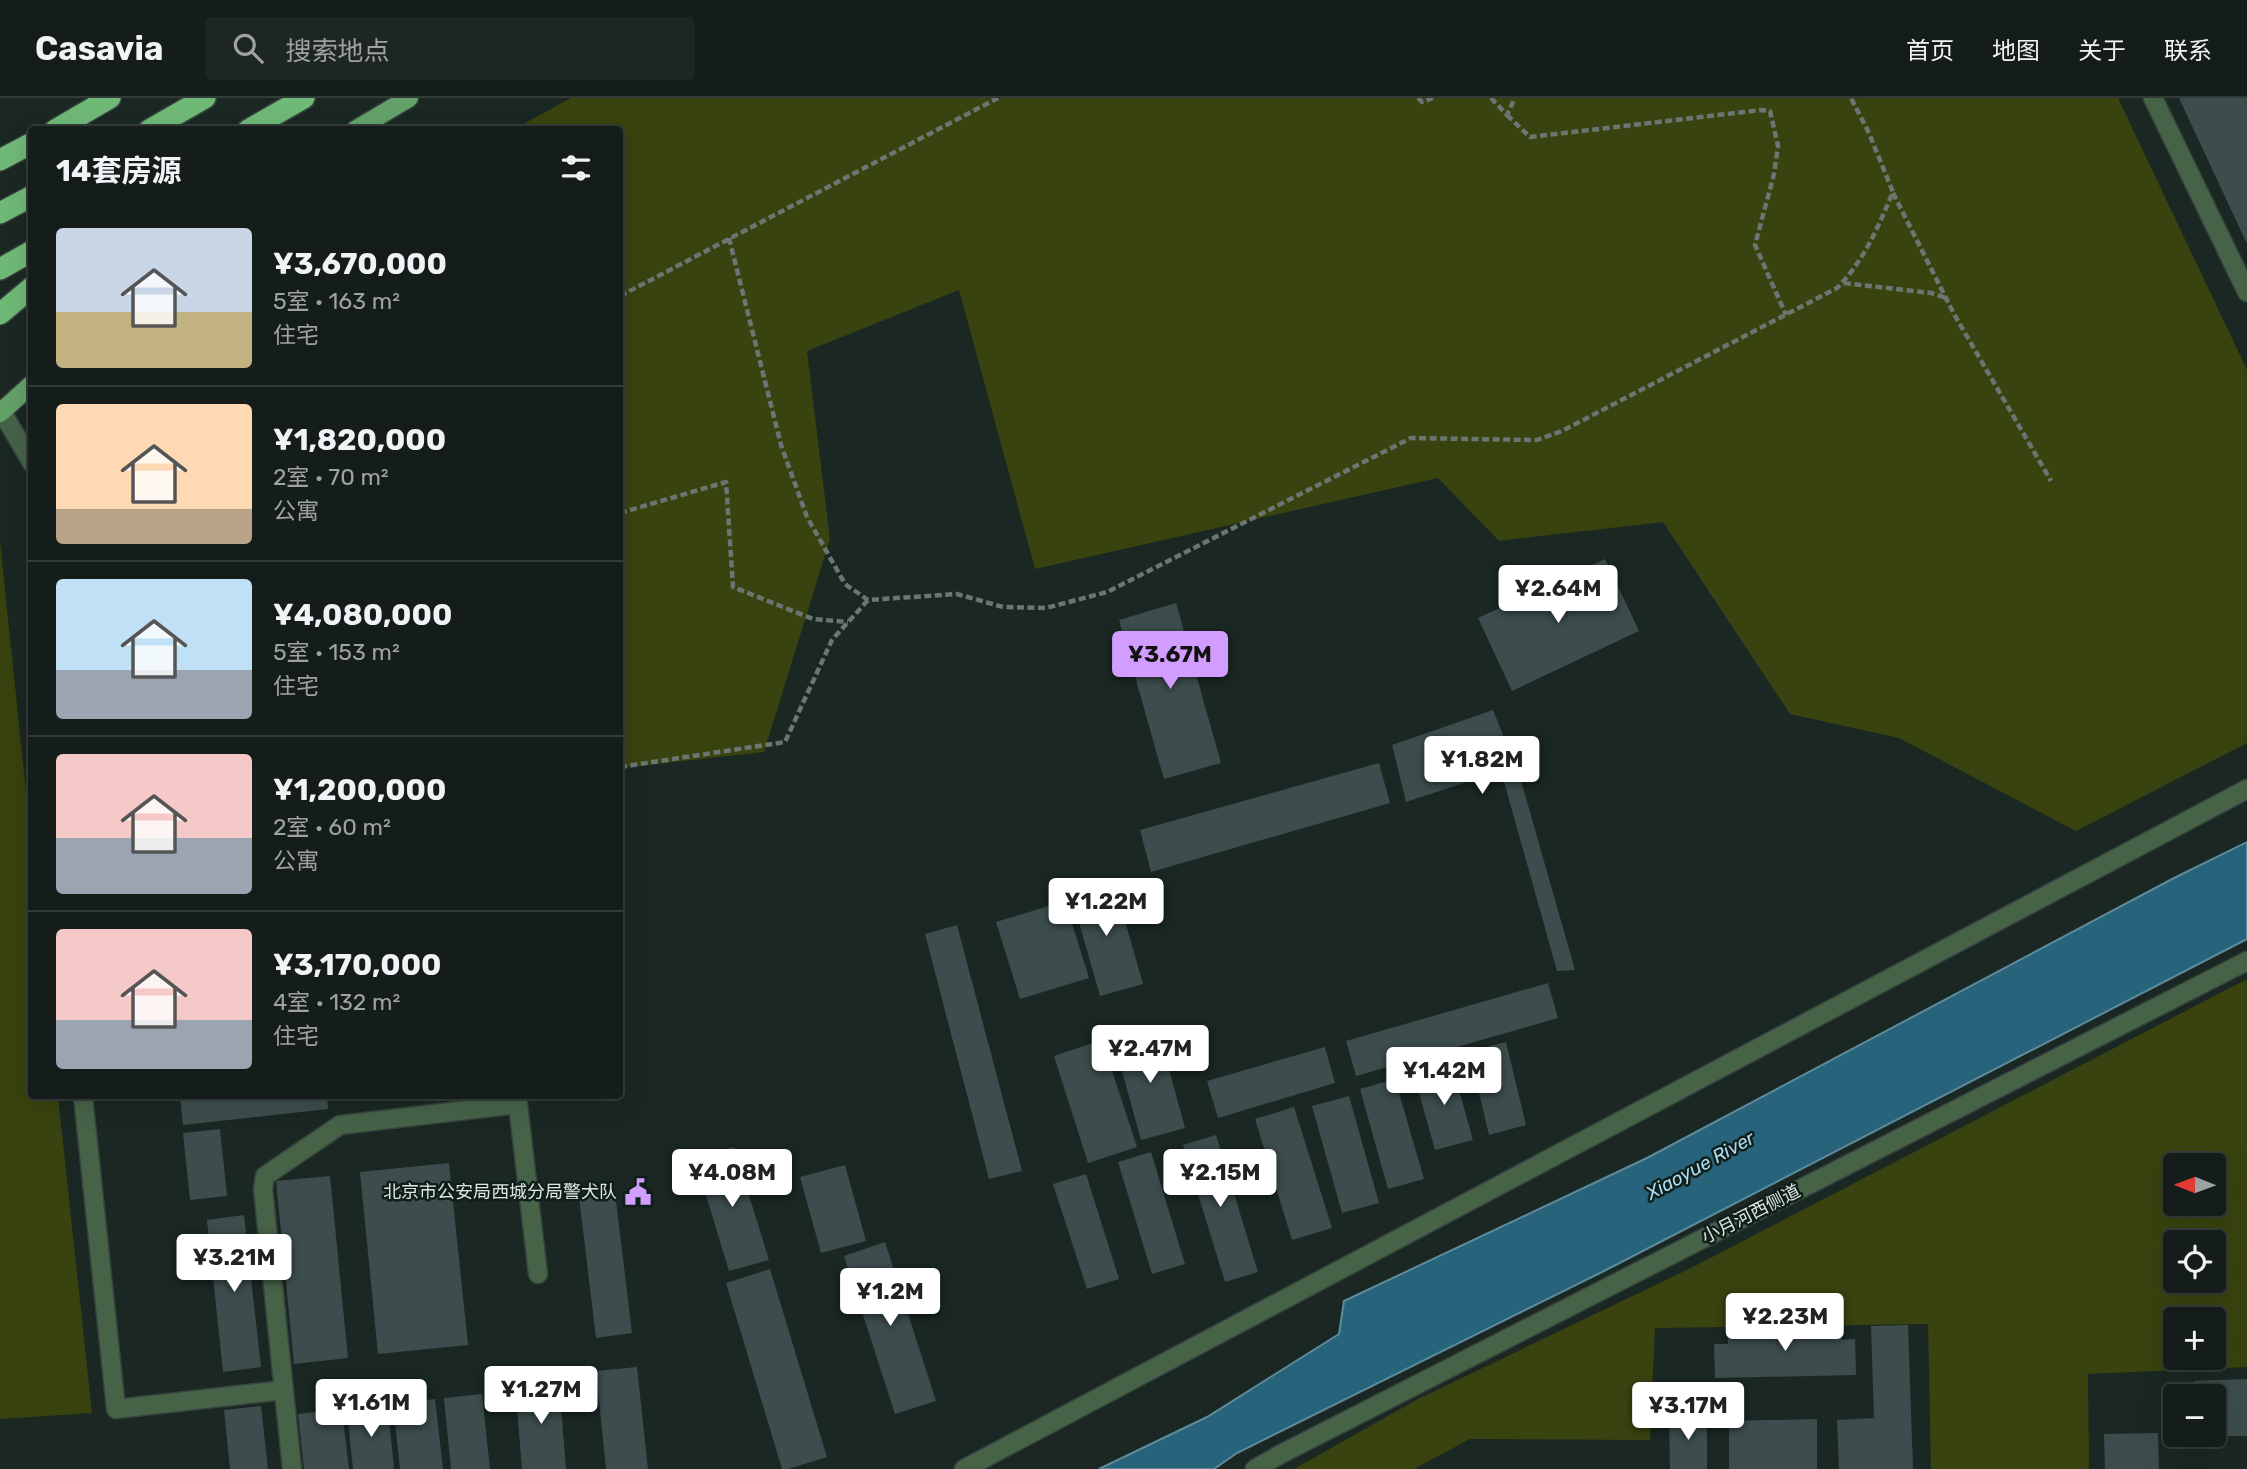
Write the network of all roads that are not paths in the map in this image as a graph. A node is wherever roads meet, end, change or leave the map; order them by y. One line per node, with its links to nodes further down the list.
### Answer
1 (110, 98): 6 (highway)
2 (205, 98): 7 (highway)
3 (304, 98): 8 (highway)
4 (409, 98): 9 (main road)
5 (2153, 98): 17 (street)
6 (62, 126)
7 (156, 126)
8 (255, 126)
9 (362, 126)
10 (28, 145): 11 (highway)
11 (0, 160)
12 (28, 197): 13 (highway)
13 (0, 213)
14 (28, 253): 15 (highway)
15 (0, 269)
16 (28, 290): 18 (highway)
17 (2247, 292)
18 (0, 314)
19 (28, 388): 20 (main road)
20 (1, 412): 21 (street)
21 (28, 456)
22 (2247, 789): 29 (street)
23 (2247, 961): 30 (street, 小月河西侧道)
24 (83, 1099): 27 (street)
25 (517, 1100): 26 (street); 27 (street)
26 (537, 1274)
27 (284, 1390): 28 (street)
28 (292, 1469)
29 (964, 1469)
30 (1255, 1469)

